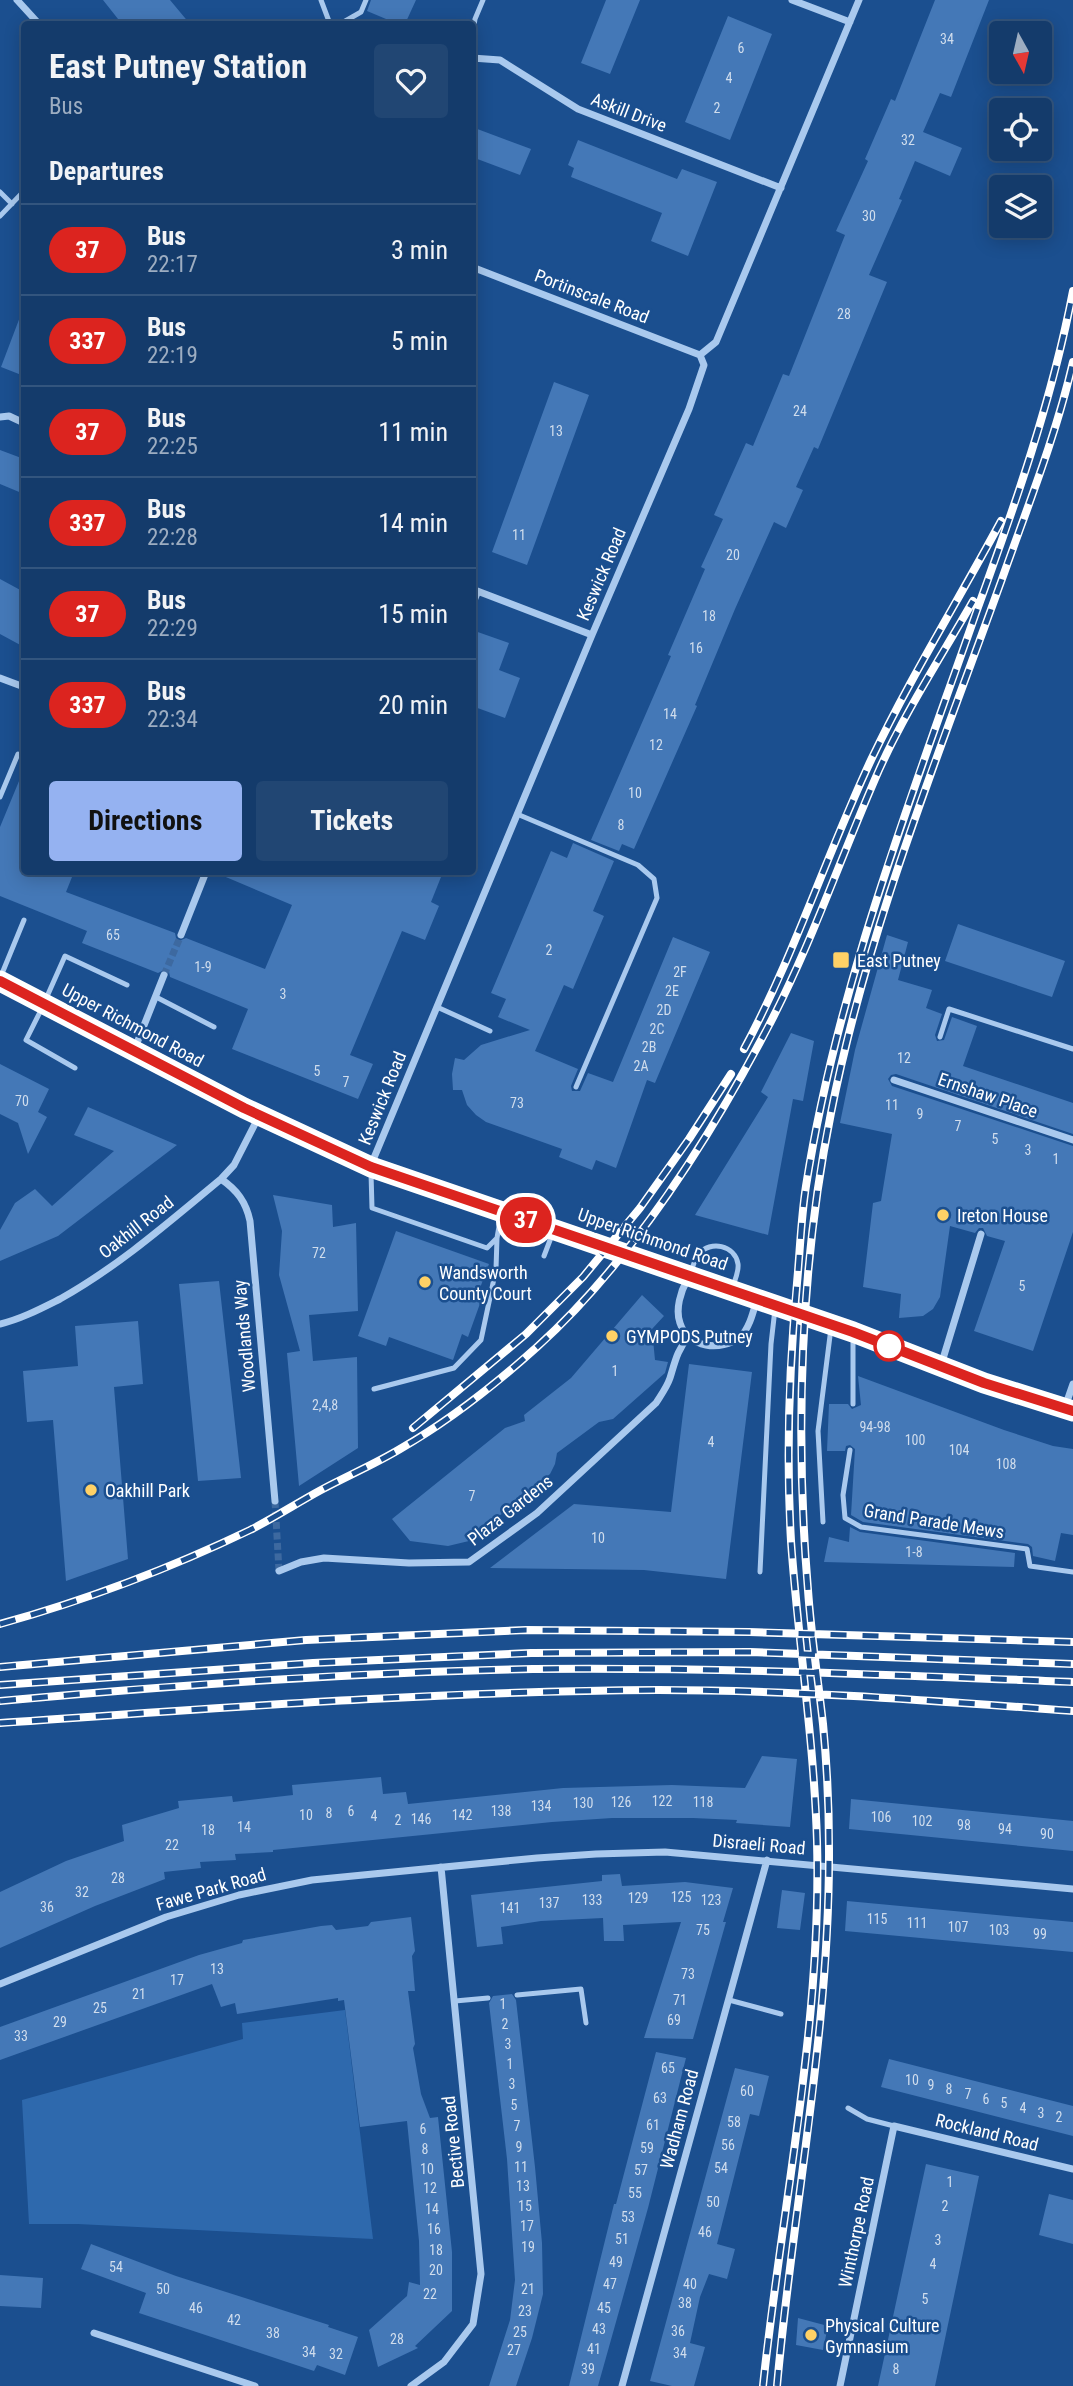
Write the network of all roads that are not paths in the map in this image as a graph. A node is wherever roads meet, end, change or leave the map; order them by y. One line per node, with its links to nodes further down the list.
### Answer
1 (17, 0): 7 (street)
2 (321, 0): 8 (lane)
3 (366, 0): 9 (lane)
4 (483, 0): 10 (lane)
5 (792, 0): 11 (street)
6 (859, 0): 11 (street, Keswick Road)
7 (36, 21)
8 (329, 21)
9 (345, 21)
10 (475, 21)
11 (850, 22): 13 (street, Keswick Road)
12 (476, 58): 13 (street, Askill Drive)
13 (781, 188): 19 (street, Keswick Road)
14 (0, 192): 16 (lane)
15 (21, 194): 16 (lane)
16 (12, 204): 17 (lane)
17 (0, 216)
18 (476, 269): 19 (street, Portinscale Road)
19 (701, 355): 23 (street, Keswick Road)
20 (0, 417): 21 (street)
21 (21, 422)
22 (476, 590): 23 (street)
23 (592, 635): 28 (street, Keswick Road)
24 (0, 678): 25 (street)
25 (21, 686)
26 (18, 754): 27 (lane)
27 (0, 797)
28 (517, 814): 37 (street, Keswick Road); 45 (lane)
29 (205, 875): 31 (street)
30 (24, 920): 33 (lane)
31 (181, 935)
32 (164, 975): 35 (street)
33 (0, 980): 36 (highway, Upper Richmond Road)
34 (127, 985): 36 (lane)
35 (156, 997): 38 (lane); 42 (street)
36 (43, 1004): 42 (highway, Upper Richmond Road); 43 (lane)
37 (437, 1007): 39 (lane); 48 (street, Keswick Road)
38 (214, 1027)
39 (490, 1031)
40 (940, 1037): 41 (lane)
41 (1073, 1049)
42 (134, 1052): 46 (highway, Upper Richmond Road)
43 (75, 1068)
44 (894, 1080): 47 (street, Ernshaw Place)
45 (576, 1087)
46 (260, 1115): 48 (highway, Upper Richmond Road); 49 (street, Oakhill Road)
47 (1073, 1140)
48 (371, 1167): 50 (highway, Upper Richmond Road); 53 (lane)
49 (220, 1179): 58 (street, Oakhill Road); 68 (street, Woodlands Way)
50 (502, 1212): 51 (highway, Upper Richmond Road); 53 (lane)
51 (554, 1229): 54 (lane); 55 (highway, Upper Richmond Road)
52 (981, 1234): 62 (street)
53 (496, 1238): 64 (lane)
54 (544, 1256)
55 (690, 1276): 56 (highway, Upper Richmond Road); 56 (lane); 61 (street)
56 (732, 1290): 57 (highway, Upper Richmond Road)
57 (766, 1303): 59 (highway, Upper Richmond Road); 61 (street); 71 (lane)
58 (0, 1324)
59 (831, 1325): 60 (highway, Upper Richmond Road); 69 (lane)
60 (853, 1332): 62 (highway, Upper Richmond Road); 65 (lane)
61 (689, 1336): 70 (street, Plaza Gardens)
62 (940, 1366): 66 (highway, Upper Richmond Road)
63 (1073, 1384): 66 (street)
64 (374, 1389)
65 (853, 1404)
66 (1069, 1410)
67 (850, 1450): 72 (lane, Grand Parade Mews)
68 (275, 1501)
69 (823, 1522)
70 (279, 1571)
71 (760, 1572)
72 (1073, 1572)
73 (766, 1860): 74 (street, Disraeli Road); 75 (street, Disraeli Road); 79 (street, Wadham Road)
74 (441, 1867): 76 (street, Fawe Park Road); 80 (street, Bective Road)
75 (1073, 1889)
76 (0, 1984)
77 (517, 1995): 82 (lane)
78 (488, 1998): 80 (lane)
79 (729, 2000): 81 (lane); 89 (street, Wadham Road)
80 (455, 2001): 88 (street, Bective Road)
81 (781, 2014)
82 (586, 2023)
83 (848, 2108): 84 (lane)
84 (894, 2126): 85 (street, Rockland Road); 90 (street, Winthorpe Road)
85 (1073, 2169)
86 (94, 2333): 87 (street)
87 (254, 2386)
88 (411, 2386)
89 (622, 2386)
90 (840, 2386)

